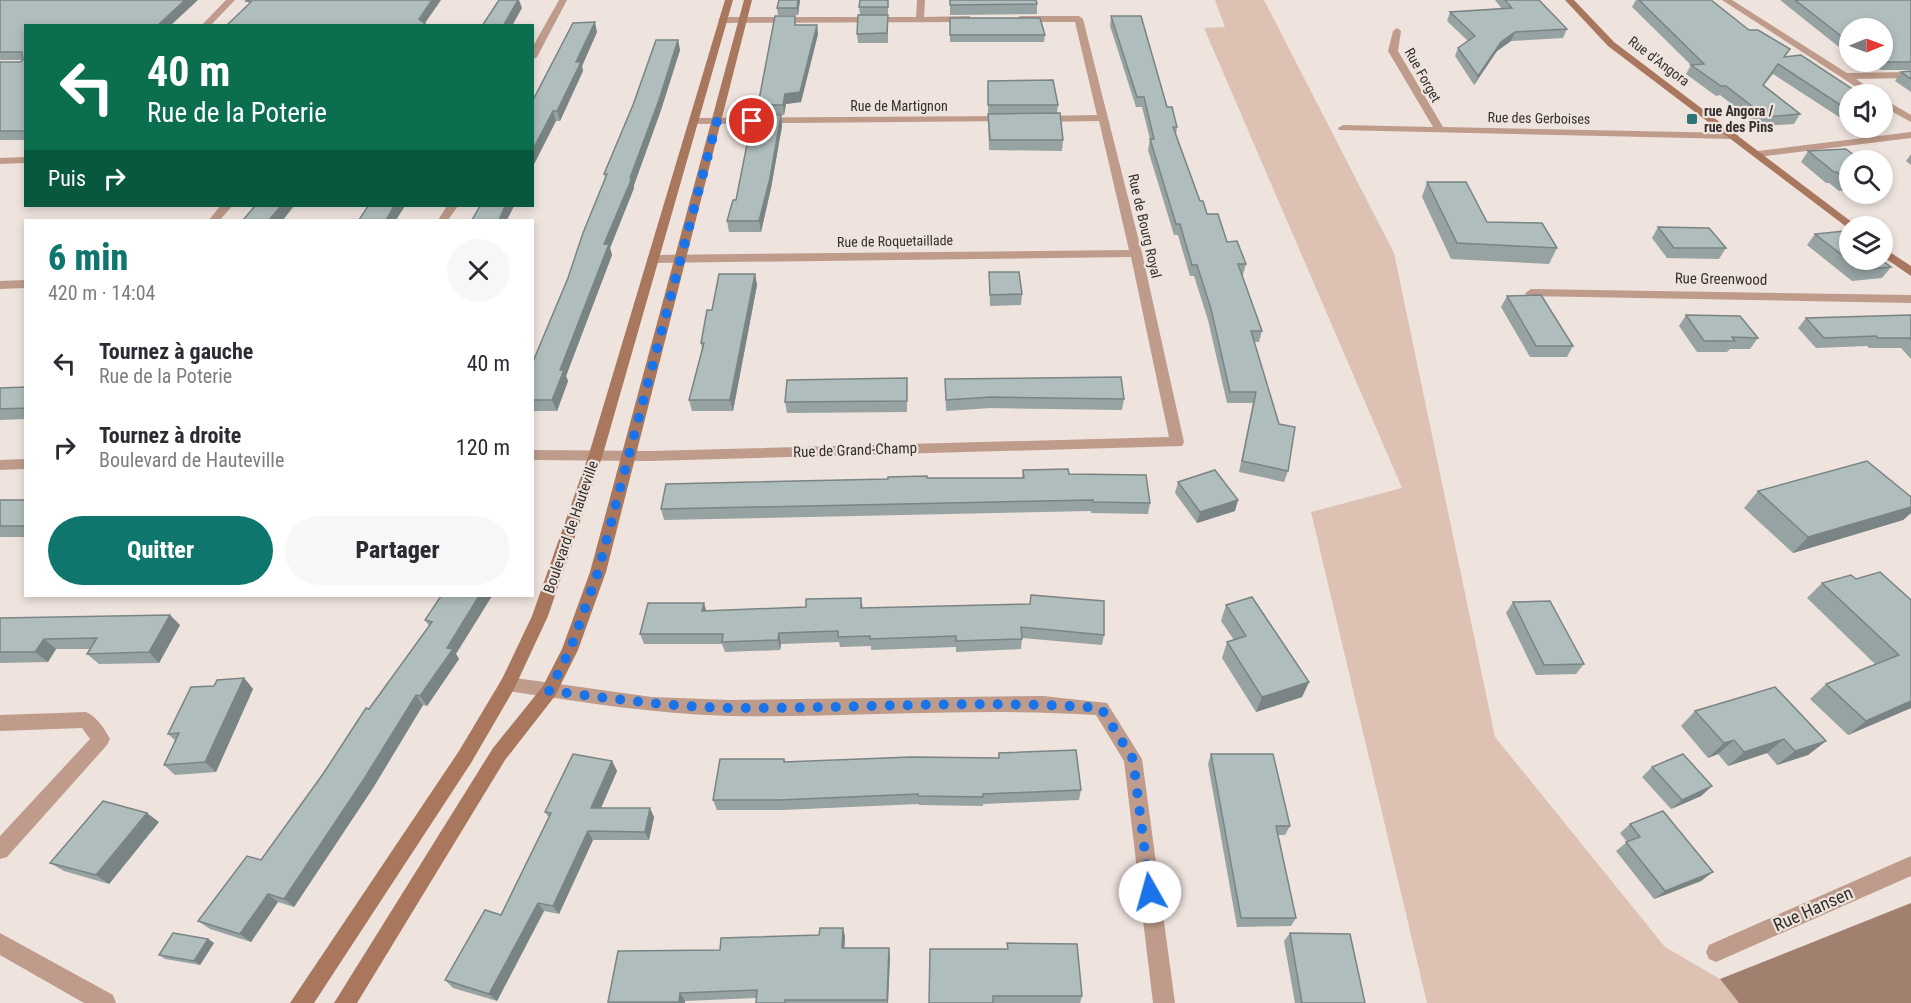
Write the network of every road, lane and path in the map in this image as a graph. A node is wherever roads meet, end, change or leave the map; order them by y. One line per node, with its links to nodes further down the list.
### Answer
1 (231, 0): 13 (street)
2 (563, 0): 15 (street)
3 (729, 0): 11 (street, Boulevard de Hauteville)
4 (748, 0): 12 (street)
5 (921, 0): 8 (street)
6 (1569, 0): 29 (street, Rue d'Angora)
7 (1726, 0): 17 (street)
8 (920, 19): 9 (street); 12 (street)
9 (977, 19)
10 (1011, 19): 20 (street, Rue de Bourg Royal)
11 (722, 20): 12 (street); 24 (street, Boulevard de Hauteville)
12 (742, 20): 25 (street)
13 (207, 24)
14 (1397, 31): 27 (street, Rue Forget)
15 (534, 53)
16 (1911, 75): 17 (street)
17 (1844, 76): 18 (street)
18 (1857, 84)
19 (1893, 108): 23 (street)
20 (1104, 118): 22 (street); 36 (street, Rue de Bourg Royal)
21 (1022, 119): 25 (street, Rue de Martignon)
22 (1034, 119)
23 (1911, 119)
24 (694, 121): 25 (street, Rue de Martignon); 38 (street, Boulevard de Hauteville)
25 (717, 121): 39 (street)
26 (1343, 128): 27 (street, Rue des Gerboises)
27 (1439, 129): 29 (street, Rue des Gerboises)
28 (1911, 135): 30 (street)
29 (1734, 136): 30 (street, Rue d'Angora)
30 (1758, 154): 34 (street, Rue d'Angora)
31 (0, 160): 32 (street)
32 (24, 160)
33 (225, 207): 35 (street)
34 (1839, 216)
35 (215, 219)
36 (1136, 253): 39 (street, Rue de Roquetaillade); 45 (street, Rue de Bourg Royal)
37 (1893, 258): 40 (street)
38 (653, 259): 39 (street, Rue de Roquetaillade); 46 (street, Boulevard de Hauteville)
39 (682, 259): 47 (street)
40 (1911, 272)
41 (0, 285): 42 (street)
42 (24, 285)
43 (1532, 293): 44 (street, Rue Greenwood)
44 (1911, 299)
45 (1177, 442): 47 (street, Rue de Grand-Champ)
46 (596, 454): 47 (street, Rue de Grand-Champ); 48 (street, Rue de Grand-Champ); 51 (street, Boulevard de Hauteville)
47 (630, 454): 52 (street)
48 (534, 455)
49 (24, 464): 50 (street)
50 (0, 465)
51 (508, 684): 52 (street); 59 (street, Boulevard de Hauteville)
52 (549, 691): 60 (street); 61 (street)
53 (0, 723): 54 (street)
54 (0, 850)
55 (1911, 866): 57 (street, Rue Hansen)
56 (0, 943): 58 (street)
57 (1716, 952)
58 (105, 1003)
59 (302, 1003)
60 (345, 1003)
61 (1164, 1003)

